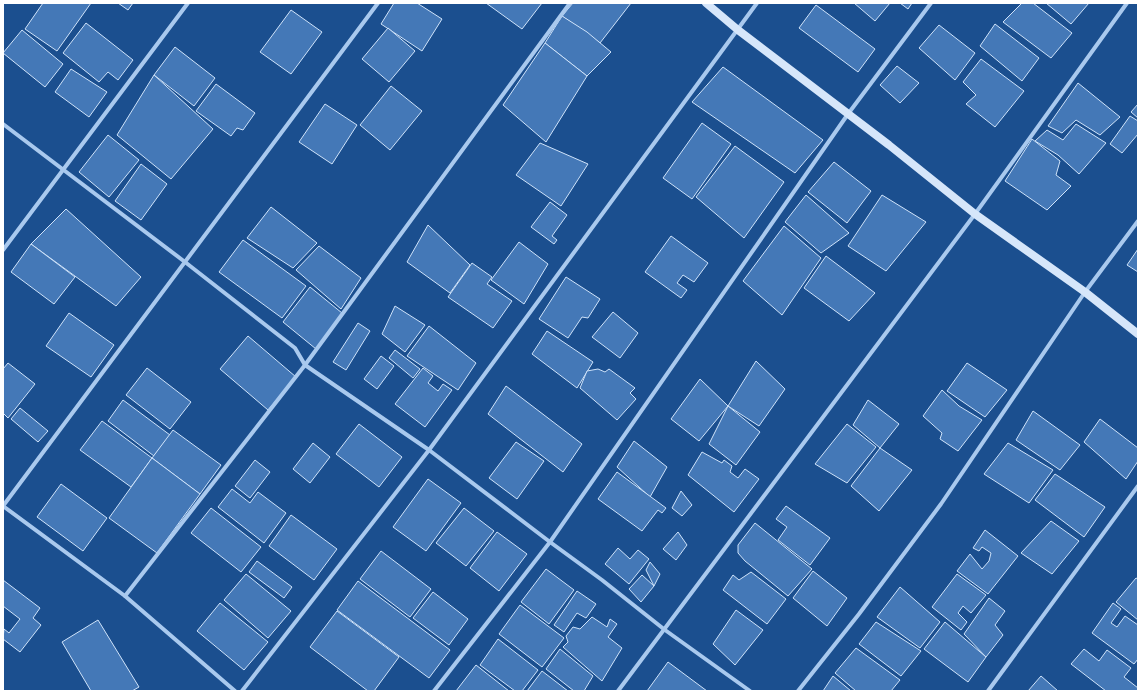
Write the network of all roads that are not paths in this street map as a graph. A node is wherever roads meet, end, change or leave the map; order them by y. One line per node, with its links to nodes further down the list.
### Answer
1 (188, 3): 11 (street)
2 (378, 3): 15 (street)
3 (570, 3): 18 (street)
4 (706, 3): 8 (street)
5 (757, 3): 8 (street)
6 (931, 3): 9 (street)
7 (1127, 3): 12 (street)
8 (738, 30): 9 (street); 19 (street)
9 (848, 114): 12 (street); 22 (street)
10 (3, 124): 11 (street)
11 (63, 169): 14 (street); 15 (street)
12 (975, 214): 16 (street); 24 (street)
13 (1138, 221): 16 (street)
14 (3, 250)
15 (185, 262): 18 (street); 21 (street)
16 (1084, 292): 17 (street); 30 (street)
17 (1138, 334)
18 (305, 365): 19 (street); 23 (street)
19 (429, 450): 22 (street); 26 (street)
20 (1138, 486): 31 (street)
21 (3, 506): 23 (street)
22 (550, 542): 24 (street); 27 (street)
23 (125, 596): 25 (street)
24 (665, 630): 28 (street); 29 (street)
25 (235, 691)
26 (242, 691)
27 (434, 691)
28 (618, 691)
29 (750, 691)
30 (798, 691)
31 (988, 691)

